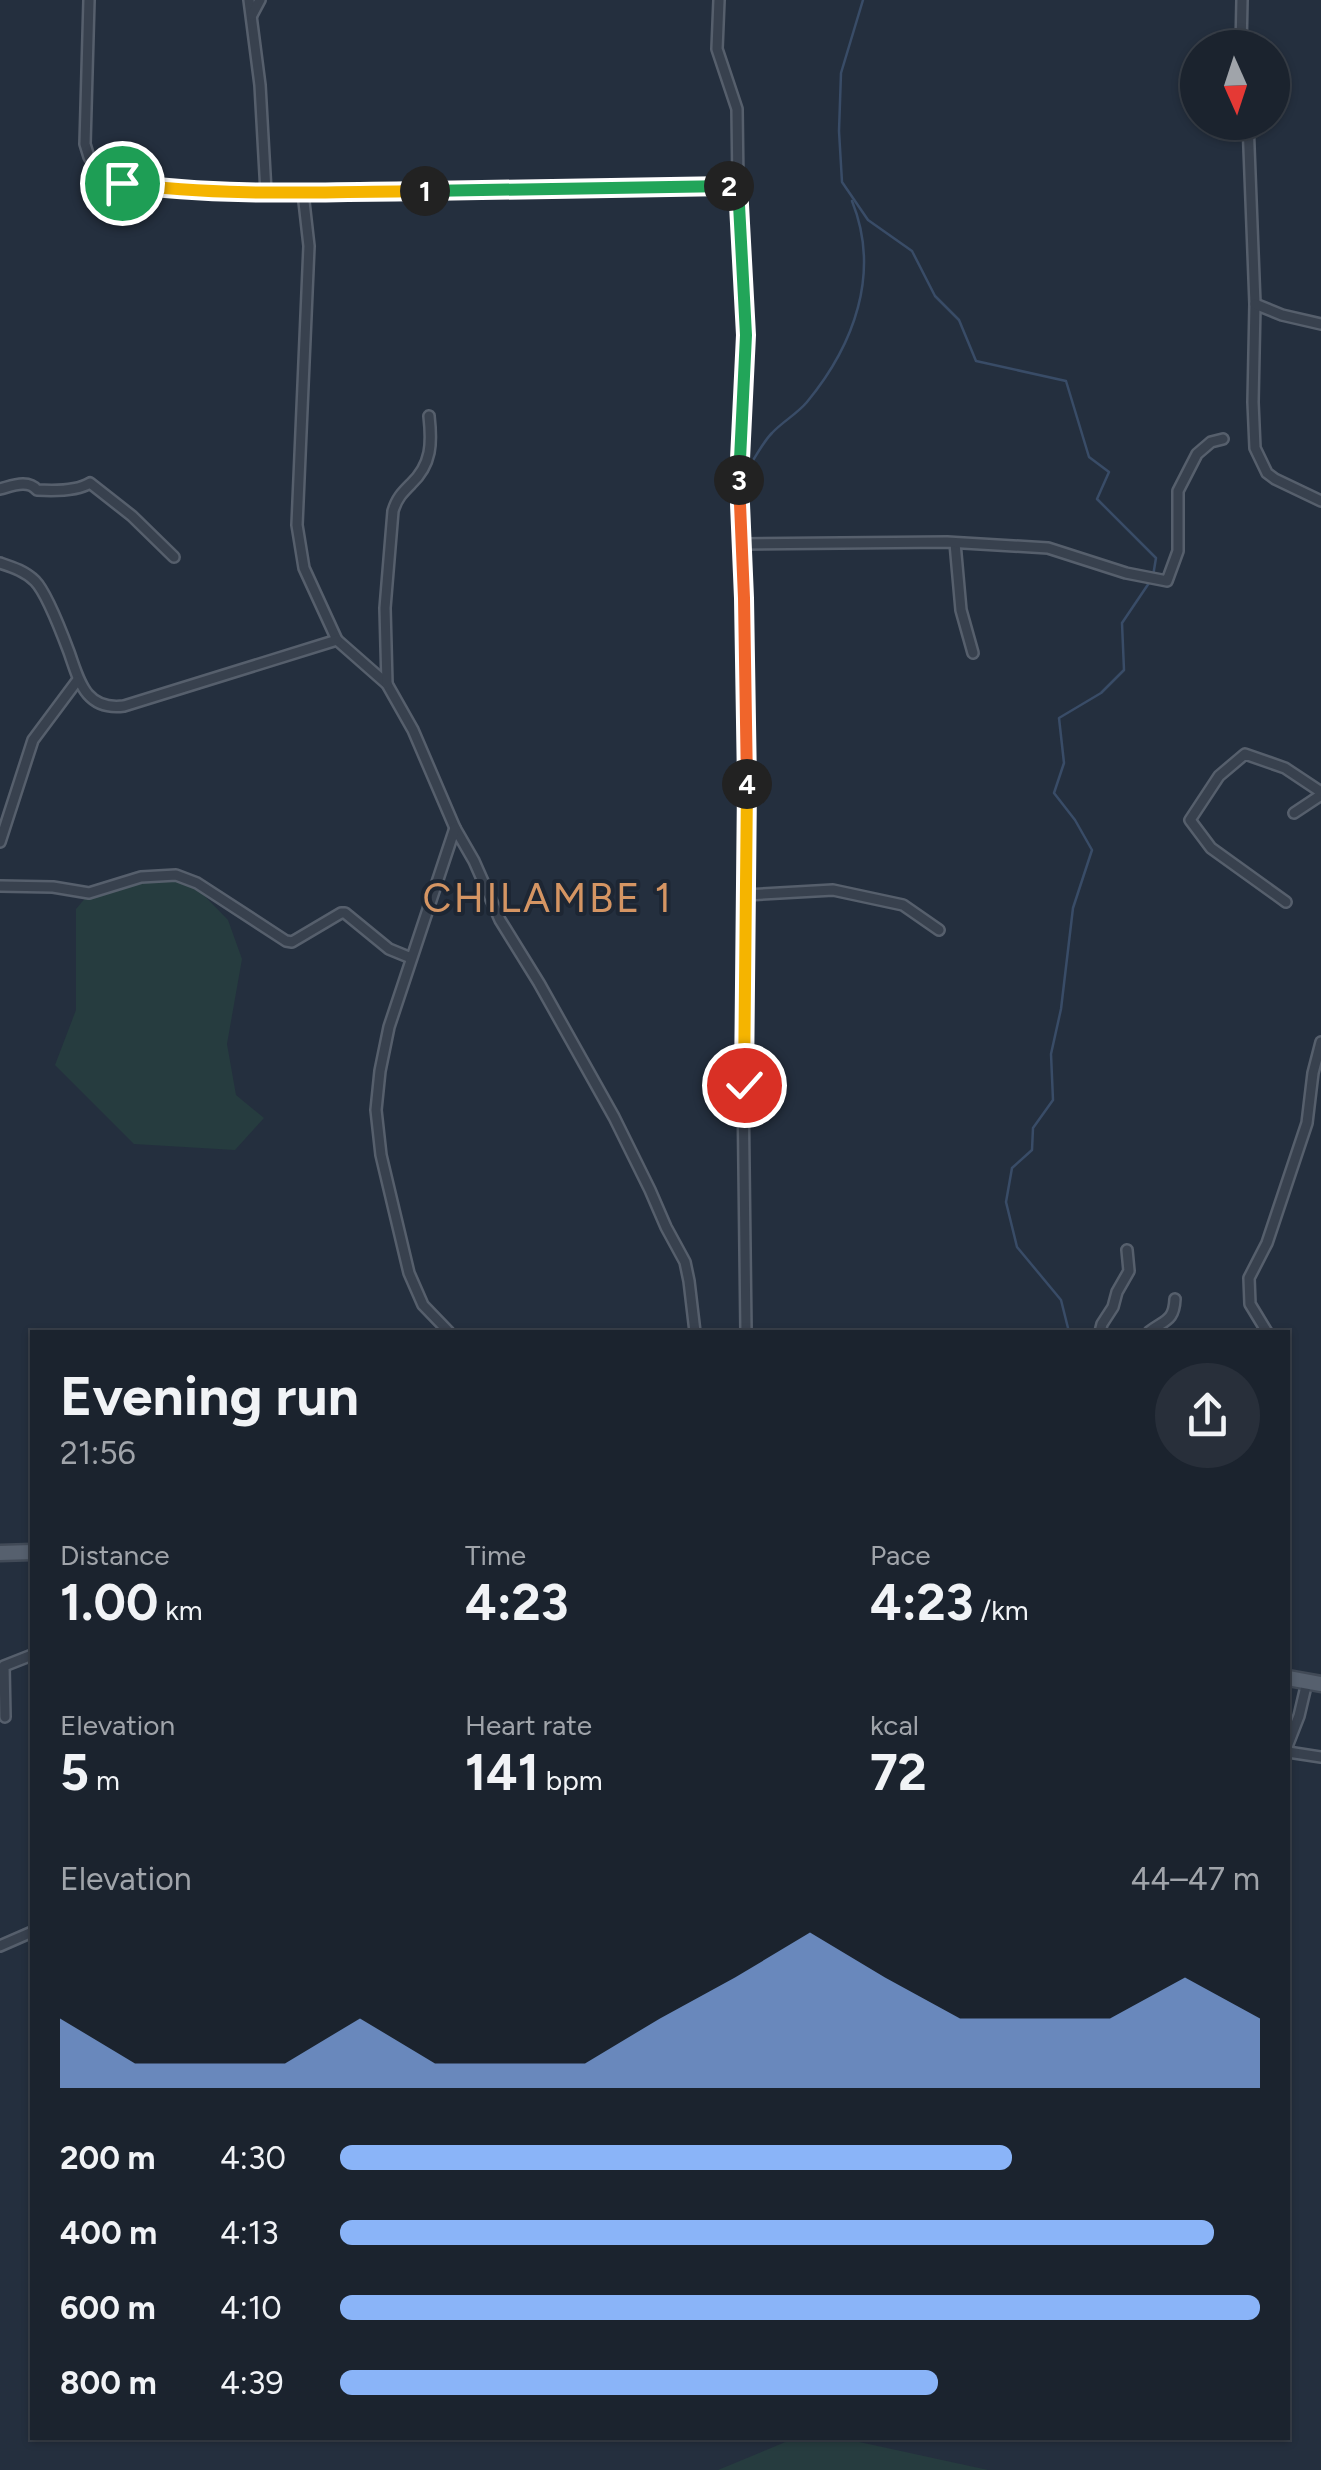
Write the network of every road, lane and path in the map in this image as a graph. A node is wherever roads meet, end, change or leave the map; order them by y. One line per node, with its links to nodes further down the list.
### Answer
1 (89, 0): 10 (street)
2 (249, 0): 6 (street)
3 (260, 0): 6 (street)
4 (719, 0): 9 (street)
5 (1242, 0): 7 (street)
6 (252, 15): 10 (street)
7 (1242, 30)
8 (1249, 140): 12 (street)
9 (738, 186): 11 (street); 19 (street)
10 (266, 192): 11 (street)
11 (303, 193): 22 (street)
12 (1255, 304): 13 (street); 17 (street)
13 (1321, 324)
14 (429, 416): 25 (street)
15 (1223, 438): 18 (street)
16 (0, 489): 20 (street)
17 (1321, 501)
18 (955, 543): 19 (street); 23 (street)
19 (742, 544): 31 (street)
20 (174, 557)
21 (0, 562): 24 (street)
22 (337, 640): 24 (street); 25 (street)
23 (973, 653)
24 (77, 680): 29 (street)
25 (386, 684): 28 (street)
26 (1321, 793): 27 (street); 32 (street)
27 (1294, 813)
28 (455, 828): 34 (street); 39 (street)
29 (0, 842)
30 (0, 886): 34 (street)
31 (746, 895): 33 (street); 40 (street)
32 (1286, 902)
33 (939, 930)
34 (411, 958): 38 (street)
35 (1321, 1042): 43 (street)
36 (1127, 1250): 41 (street)
37 (1174, 1299): 42 (street)
38 (447, 1330)
39 (695, 1330)
40 (746, 1330)
41 (1100, 1330)
42 (1152, 1330)
43 (1266, 1330)
44 (30, 1552): 45 (main road)
45 (0, 1553)
46 (30, 1655): 48 (street)
47 (1314, 1683): 49 (street)
48 (5, 1717)
49 (1290, 1739)
50 (1290, 1752): 51 (street)
51 (1321, 1757)
52 (30, 1933): 53 (street)
53 (0, 1946)

